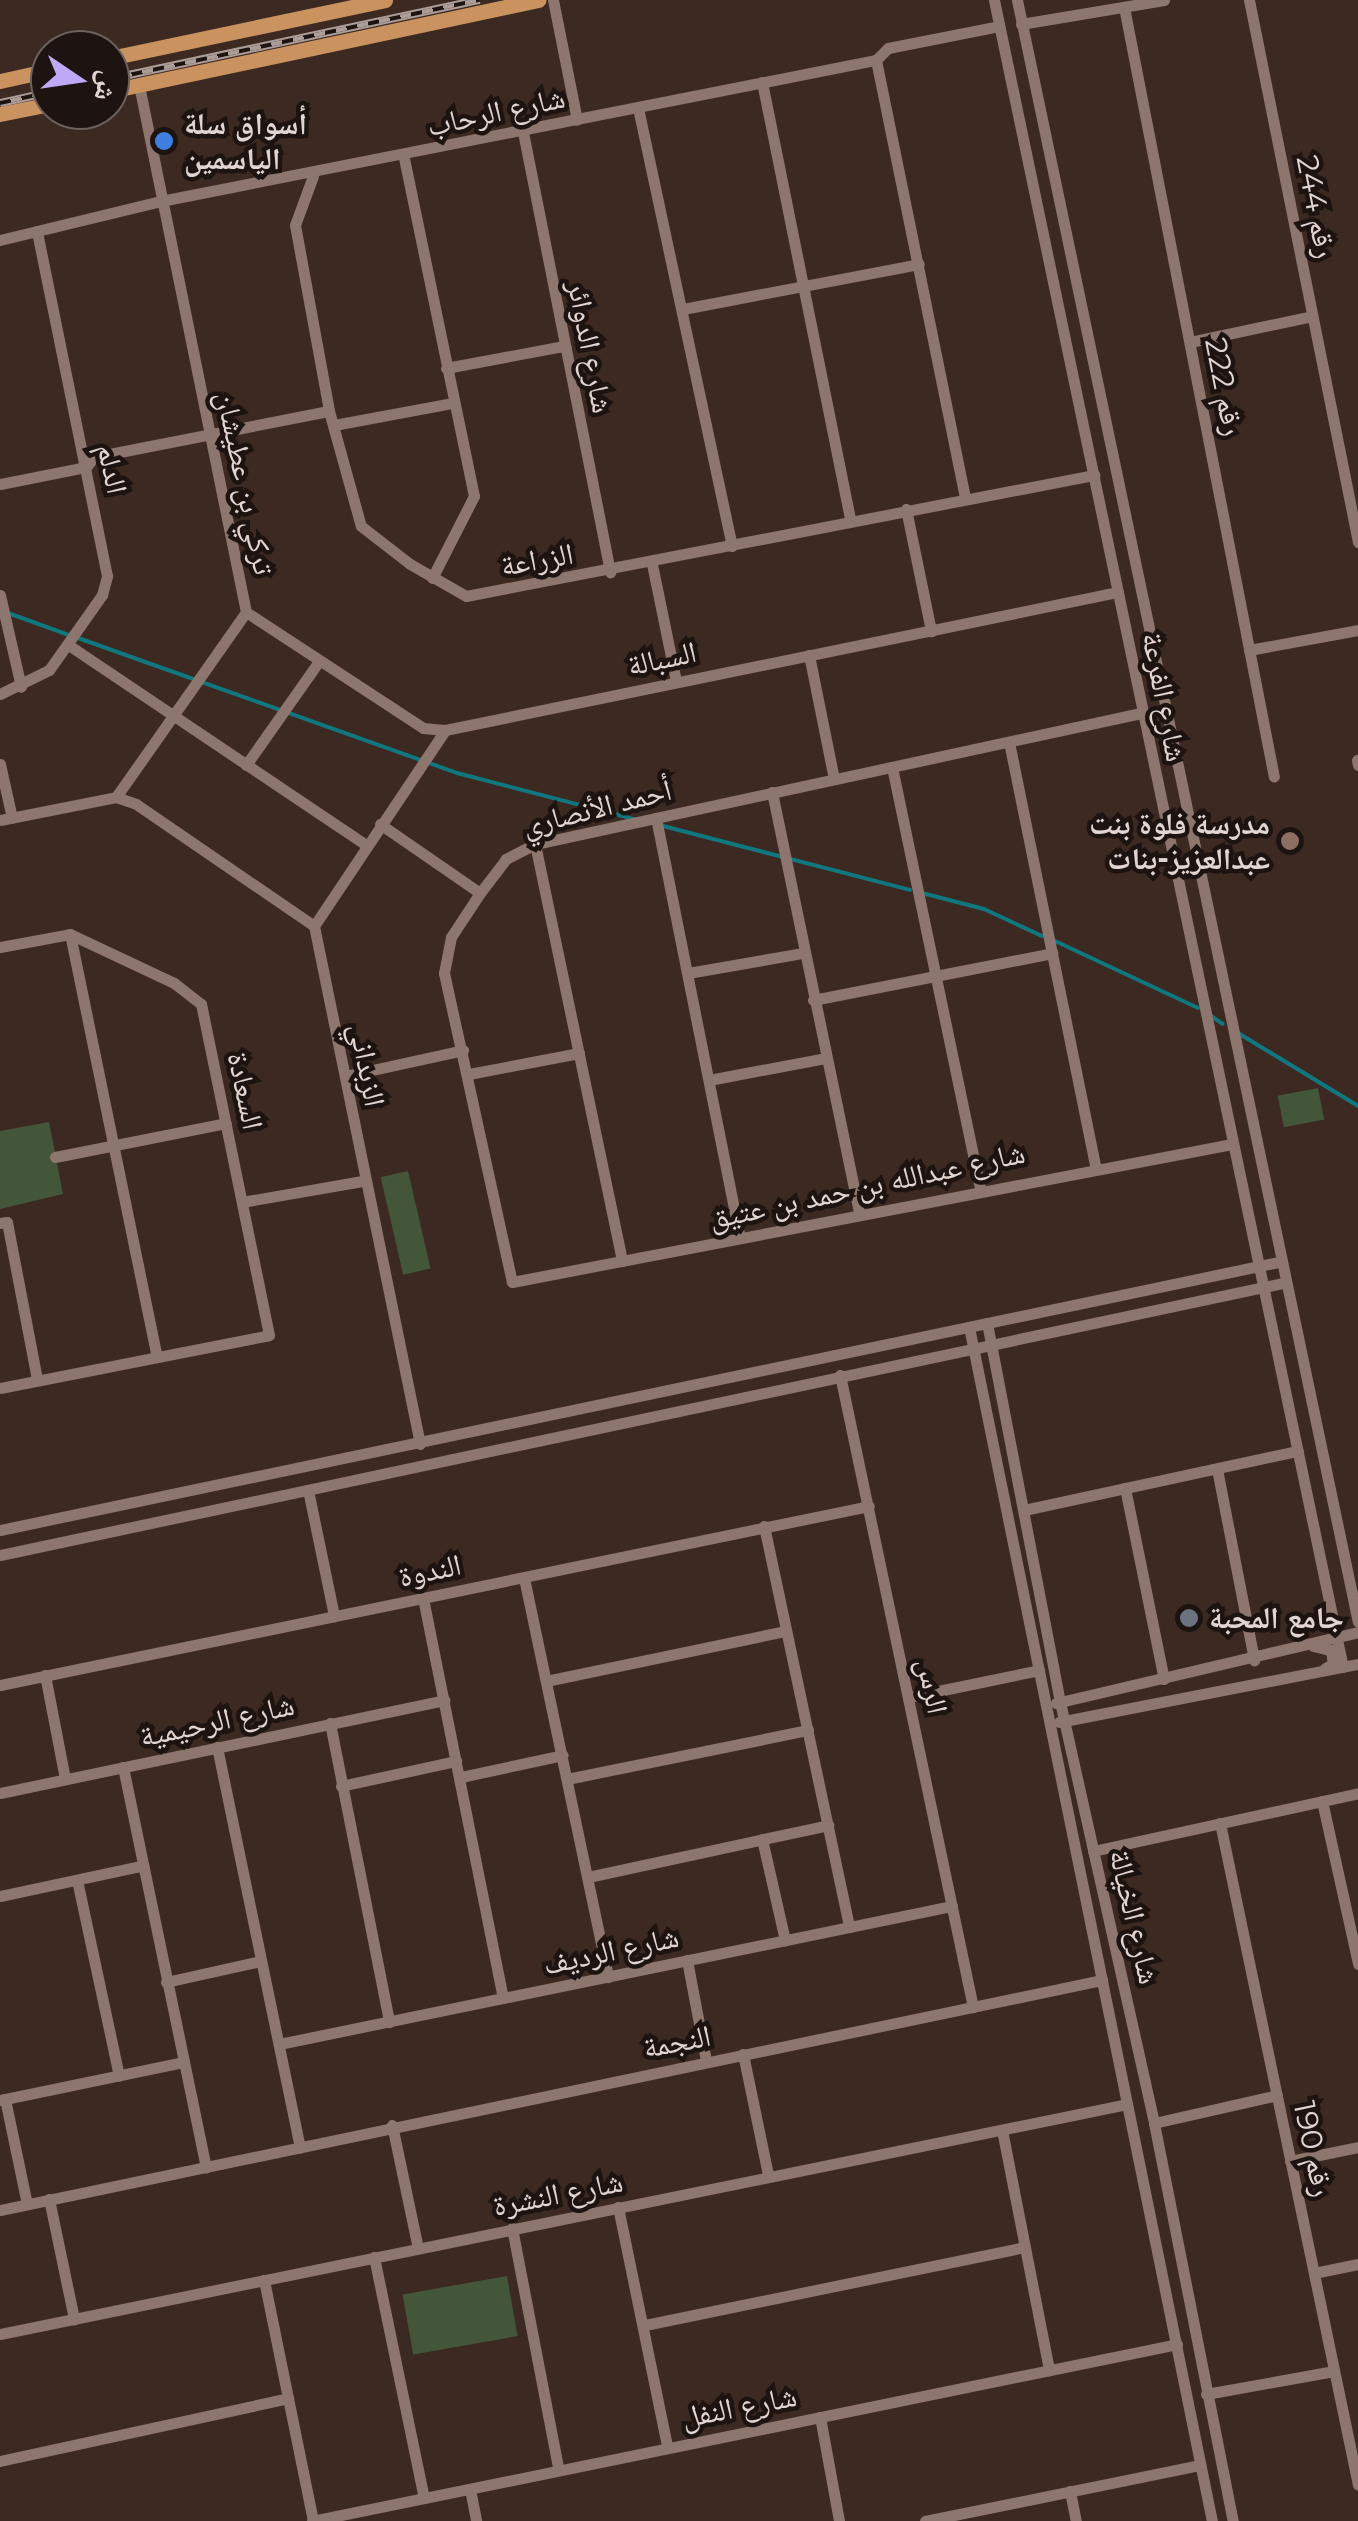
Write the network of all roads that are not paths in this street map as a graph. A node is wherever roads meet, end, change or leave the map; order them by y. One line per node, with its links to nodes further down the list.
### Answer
1 (385, 0): 11 (main road)
2 (538, 0): 16 (main road)
3 (553, 0): 21 (street)
4 (994, 0): 10 (street, شارع الفرعة)
5 (1017, 0): 9 (street, شارع الفرعة)
6 (1164, 0): 8 (street)
7 (1250, 0): 31 (street, رقم 244)
8 (1124, 7): 9 (street); 32 (street, رقم 222)
9 (1021, 24): 105 (street, شارع الفرعة)
10 (998, 26): 12 (street, شارع الرحاب); 40 (street, شارع الفرعة)
11 (130, 54)
12 (876, 60): 15 (street, شارع الرحاب); 28 (street)
13 (30, 74): 14 (main road)
14 (0, 81)
15 (762, 82): 19 (street, شارع الرحاب); 29 (street)
16 (139, 85): 17 (main road); 25 (street, تركي بن عطيشان)
17 (130, 87)
18 (30, 108): 20 (main road)
19 (638, 108): 21 (street, شارع الرحاب); 30 (street)
20 (0, 114)
21 (577, 120): 22 (street, شارع الرحاب)
22 (523, 132): 23 (street, شارع الرحاب); 33 (street, شارع الدوائر)
23 (404, 158): 24 (street, شارع الرحاب); 34 (street)
24 (313, 176): 25 (street, شارع الرحاب); 36 (street, الزراعة)
25 (160, 202): 26 (street, شارع الرحاب); 38 (street, تركي بن عطيشان)
26 (37, 232): 27 (street, شارع الرحاب); 39 (street, الدلم)
27 (0, 240)
28 (919, 264): 29 (street); 42 (street)
29 (800, 288): 30 (street); 44 (street)
30 (683, 309): 46 (street)
31 (1312, 316): 32 (street); 45 (street, رقم 244)
32 (1190, 342): 56 (street, رقم 222)
33 (564, 346): 34 (street); 48 (street, شارع الدوائر)
34 (446, 368): 35 (street)
35 (453, 403): 37 (street); 49 (street)
36 (329, 410): 37 (street, الزراعة); 38 (street)
37 (334, 425): 49 (street, الزراعة)
38 (210, 434): 39 (street); 52 (street, تركي بن عطيشان)
39 (86, 467): 41 (street); 55 (street, الدلم)
40 (1094, 475): 42 (street, الزراعة); 50 (street, شارع الفرعة)
41 (0, 484)
42 (965, 496): 43 (street, الزراعة)
43 (906, 509): 44 (street, الزراعة); 54 (street)
44 (850, 520): 46 (street, الزراعة)
45 (1358, 542)
46 (732, 546): 47 (street, الزراعة)
47 (652, 564): 48 (street, الزراعة); 59 (street)
48 (610, 572): 49 (street, الزراعة)
49 (432, 578)
50 (1118, 592): 54 (street, السبالة); 62 (street, شارع الفرعة)
51 (0, 595): 60 (street)
52 (246, 612): 58 (street); 63 (street, تركي بن عطيشان)
53 (1358, 630): 56 (street)
54 (931, 631): 57 (street, السبالة)
55 (70, 646): 60 (street, الدلم); 63 (street)
56 (1249, 650): 69 (street, رقم 222)
57 (809, 654): 59 (street, السبالة); 70 (street)
58 (319, 661): 64 (street); 67 (street)
59 (676, 682): 64 (street, السبالة)
60 (21, 688): 61 (street)
61 (0, 694)
62 (1141, 713): 65 (street, أحمد الأنصاري); 95 (street, شارع الفرعة)
63 (170, 718): 67 (street); 72 (street, تركي بن عطيشان)
64 (445, 730): 75 (street)
65 (1009, 742): 68 (street, أحمد الأنصاري); 83 (street)
66 (0, 764): 74 (street)
67 (246, 765): 76 (street)
68 (892, 767): 70 (street, أحمد الأنصاري); 85 (street)
69 (1274, 777)
70 (834, 779): 71 (street, أحمد الأنصاري)
71 (772, 792): 73 (street, أحمد الأنصاري); 82 (street)
72 (116, 798): 74 (street); 79 (street)
73 (656, 818): 77 (street, أحمد الأنصاري); 84 (street)
74 (6, 819)
75 (380, 824): 76 (street); 78 (street)
76 (365, 844): 79 (street)
77 (535, 844): 78 (street, أحمد الأنصاري); 88 (street)
78 (480, 893): 87 (street, أحمد الأنصاري)
79 (314, 926): 91 (street, الزبداني)
80 (70, 934): 81 (street); 93 (street, السعادة); 94 (street)
81 (0, 947)
82 (802, 953): 84 (street); 86 (street)
83 (1052, 954): 85 (street); 97 (street)
84 (688, 973): 92 (street)
85 (933, 977): 86 (street); 99 (street)
86 (813, 1000): 89 (street)
87 (463, 1050): 90 (street, أحمد الأنصاري); 91 (street)
88 (579, 1053): 90 (street); 104 (street)
89 (826, 1058): 92 (street); 101 (street)
90 (469, 1074): 108 (street, أحمد الأنصاري)
91 (345, 1076): 98 (street, الزبداني)
92 (710, 1080): 103 (street)
93 (226, 1123): 94 (street); 100 (street, السعادة)
94 (113, 1144): 96 (street); 116 (street)
95 (1232, 1144): 97 (street, شارع عبدالله بن حمد بن عتيق); 106 (street, شارع الفرعة)
96 (55, 1157)
97 (1095, 1165): 99 (street, شارع عبدالله بن حمد بن عتيق)
98 (362, 1181): 100 (street); 122 (street, الزبداني)
99 (980, 1188): 101 (street, شارع عبدالله بن حمد بن عتيق)
100 (242, 1202): 116 (street, السعادة)
101 (858, 1214): 103 (street, شارع عبدالله بن حمد بن عتيق)
102 (0, 1223): 120 (street)
103 (740, 1238): 104 (street, شارع عبدالله بن حمد بن عتيق)
104 (622, 1261): 108 (street, شارع عبدالله بن حمد بن عتيق)
105 (1278, 1262): 106 (street); 109 (street, شارع الفرعة)
106 (1258, 1267): 107 (street); 110 (street, شارع الفرعة)
107 (1221, 1274): 111 (street); 112 (street)
108 (512, 1282)
109 (1283, 1283): 110 (street); 139 (street, شارع الفرعة)
110 (1263, 1288): 111 (street); 123 (street, شارع الفرعة)
111 (1228, 1296): 114 (street)
112 (987, 1323): 113 (street); 114 (street, شارع الخيالة)
113 (969, 1327): 115 (street, شارع الخيالة); 122 (street)
114 (991, 1343): 115 (street); 119 (street, شارع الخيالة)
115 (973, 1346): 117 (street); 118 (street, شارع الخيالة)
116 (156, 1357): 120 (street)
117 (840, 1375): 126 (street); 127 (street, الرس)
118 (979, 1376): 119 (street); 148 (street, شارع الخيالة)
119 (998, 1378): 128 (street, شارع الخيالة)
120 (37, 1380): 121 (street)
121 (0, 1388)
122 (420, 1444): 129 (street)
123 (1298, 1452): 124 (street); 142 (street, شارع الفرعة)
124 (1217, 1468): 125 (street); 144 (street)
125 (1124, 1488): 128 (street); 151 (street)
126 (308, 1490): 133 (street); 138 (street)
127 (870, 1506): 131 (street, الندوة); 154 (street, الرس)
128 (1024, 1510): 146 (street, شارع الخيالة)
129 (58, 1518): 130 (street); 133 (street)
130 (28, 1524): 132 (street); 134 (street)
131 (764, 1526): 136 (street, الندوة); 140 (street)
132 (0, 1530)
133 (64, 1540): 134 (street)
134 (31, 1548): 135 (street)
135 (0, 1555)
136 (524, 1578): 137 (street, الندوة); 152 (street)
137 (423, 1598): 138 (street, الندوة); 155 (street)
138 (334, 1616): 150 (street, الندوة)
139 (1358, 1622)
140 (786, 1631): 152 (street); 161 (street)
141 (1358, 1632): 142 (street)
142 (1337, 1637): 143 (street); 147 (street, شارع الفرعة)
143 (1313, 1646): 144 (street); 149 (street)
144 (1254, 1660): 151 (street)
145 (1358, 1664): 147 (street)
146 (1055, 1666): 148 (street); 156 (street, شارع الخيالة)
147 (1343, 1667): 149 (street)
148 (1040, 1672): 154 (street); 157 (street, شارع الخيالة)
149 (1316, 1672): 158 (street)
150 (45, 1676): 153 (street, الندوة); 169 (street)
151 (1164, 1679): 156 (street)
152 (546, 1681): 163 (street)
153 (0, 1685)
154 (909, 1698): 183 (street, الرس)
155 (444, 1700): 159 (street, شارع الرحيمية); 166 (street)
156 (1060, 1702): 157 (street); 158 (street, شارع الخيالة)
157 (1046, 1705): 160 (street, شارع الخيالة)
158 (1064, 1722): 160 (street); 164 (street, شارع الخيالة)
159 (330, 1723): 162 (street, شارع الرحيمية); 171 (street)
160 (1050, 1724): 165 (street, شارع الخيالة)
161 (808, 1730): 170 (street); 176 (street)
162 (218, 1747): 167 (street, شارع الرحيمية); 186 (street)
163 (563, 1755): 168 (street); 170 (street)
164 (1072, 1758): 165 (street); 178 (street, شارع الخيالة)
165 (1058, 1760): 190 (street, شارع الخيالة)
166 (456, 1761): 168 (street); 171 (street)
167 (124, 1767): 169 (street, شارع الرحيمية); 179 (street)
168 (461, 1778): 192 (street)
169 (64, 1779): 172 (street, شارع الرحيمية)
170 (567, 1779): 180 (street)
171 (342, 1786): 194 (street)
172 (0, 1793)
173 (1358, 1793): 174 (street)
174 (1322, 1801): 175 (street); 188 (street)
175 (1220, 1823): 178 (street); 200 (street, رقم 190)
176 (828, 1826): 177 (street); 184 (street)
177 (762, 1839): 180 (street); 185 (street)
178 (1093, 1851): 203 (street, شارع الخيالة)
179 (140, 1866): 181 (street); 191 (street)
180 (588, 1877): 189 (street)
181 (77, 1880): 182 (street); 199 (street)
182 (0, 1896)
183 (952, 1906): 184 (street, شارع الرديف); 193 (street, الرس)
184 (850, 1927): 185 (street, شارع الرديف)
185 (785, 1940): 187 (street, شارع الرديف)
186 (261, 1960): 191 (street); 195 (street)
187 (687, 1960): 189 (street, شارع الرديف); 197 (street)
188 (1358, 1964)
189 (608, 1976): 192 (street, شارع الرديف)
190 (1102, 1980): 193 (street, النجمة); 202 (street, شارع الخيالة)
191 (166, 1982): 198 (street)
192 (503, 1998): 194 (street, شارع الرديف)
193 (973, 2007): 196 (street, النجمة)
194 (389, 2022): 195 (street, شارع الرديف)
195 (279, 2044): 206 (street)
196 (743, 2054): 197 (street, النجمة); 212 (street)
197 (706, 2061): 204 (street, النجمة)
198 (184, 2062): 199 (street); 211 (street)
199 (119, 2076): 201 (street)
200 (1276, 2095): 203 (street); 208 (street, رقم 190)
201 (2, 2100): 214 (street)
202 (1127, 2104): 205 (street, شارع النشرة); 209 (street, شارع الخيالة)
203 (1154, 2124): 210 (street, شارع الخيالة)
204 (392, 2125): 206 (street, النجمة); 221 (street)
205 (1002, 2130): 212 (street, شارع النشرة); 220 (street)
206 (300, 2146): 211 (street, النجمة)
207 (1358, 2147): 208 (street)
208 (1290, 2161): 224 (street, رقم 190)
209 (1140, 2162): 210 (street); 218 (street, شارع الخيالة)
210 (1161, 2166): 217 (street, شارع الخيالة)
211 (206, 2167): 213 (street, النجمة)
212 (768, 2175): 215 (street, شارع النشرة)
213 (49, 2200): 214 (street, النجمة); 226 (street)
214 (27, 2204): 216 (street, النجمة)
215 (618, 2207): 219 (street, شارع النشرة); 227 (street)
216 (0, 2210)
217 (1171, 2216): 218 (street); 232 (street, شارع الخيالة)
218 (1151, 2219): 229 (street, شارع الخيالة)
219 (512, 2228): 221 (street, شارع النشرة); 238 (street)
220 (1025, 2246): 227 (street); 230 (street)
221 (418, 2248): 222 (street, شارع النشرة)
222 (374, 2257): 225 (street, شارع النشرة); 242 (street)
223 (1358, 2264): 224 (street)
224 (1314, 2272): 231 (street, رقم 190)
225 (264, 2280): 226 (street, شارع النشرة); 233 (street)
226 (74, 2319): 228 (street, شارع النشرة)
227 (645, 2325): 235 (street)
228 (0, 2334)
229 (1176, 2344): 230 (street, شارع النفل); 237 (street, شارع الخيالة)
230 (1050, 2370): 234 (street, شارع النفل)
231 (1334, 2371): 232 (street); 239 (street, رقم 190)
232 (1206, 2394): 249 (street, شارع الخيالة)
233 (288, 2398): 236 (street); 243 (street)
234 (820, 2417): 235 (street, شارع النفل); 245 (street)
235 (668, 2446): 238 (street, شارع النفل)
236 (0, 2460)
237 (1200, 2465): 241 (street); 248 (street, شارع الخيالة)
238 (558, 2468): 240 (street, شارع النفل)
239 (1358, 2485)
240 (470, 2488): 242 (street, شارع النفل); 244 (street)
241 (1070, 2492): 246 (street); 247 (street)
242 (424, 2498): 243 (street, شارع النفل)
243 (312, 2521)
244 (476, 2521)
245 (839, 2521)
246 (924, 2521)
247 (1076, 2521)
248 (1212, 2521)
249 (1233, 2521)

